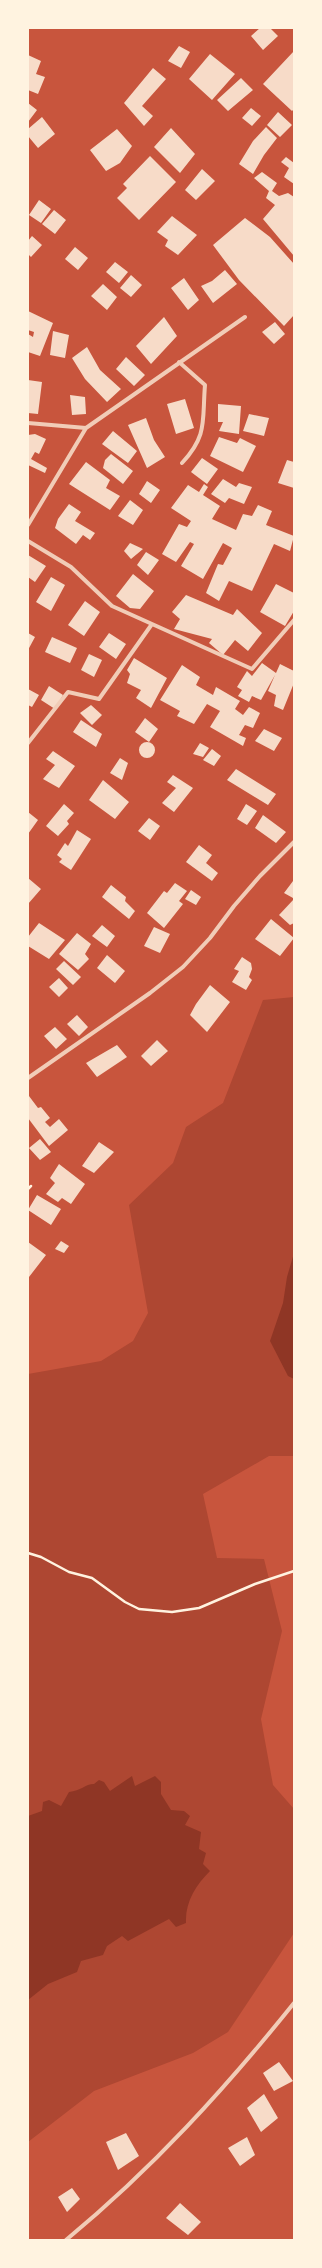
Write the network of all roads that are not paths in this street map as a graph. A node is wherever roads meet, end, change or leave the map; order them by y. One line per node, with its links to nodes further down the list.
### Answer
1 (246, 317): 2 (street)
2 (179, 362): 4 (street); 5 (street)
3 (28, 423): 4 (street)
4 (86, 428): 6 (street)
5 (182, 464)
6 (28, 525)
7 (28, 541): 9 (street)
8 (294, 620): 9 (street)
9 (152, 624): 10 (street)
10 (28, 743)
11 (294, 842): 12 (street)
12 (28, 1078)
13 (294, 2003): 14 (street)
14 (66, 2240)

